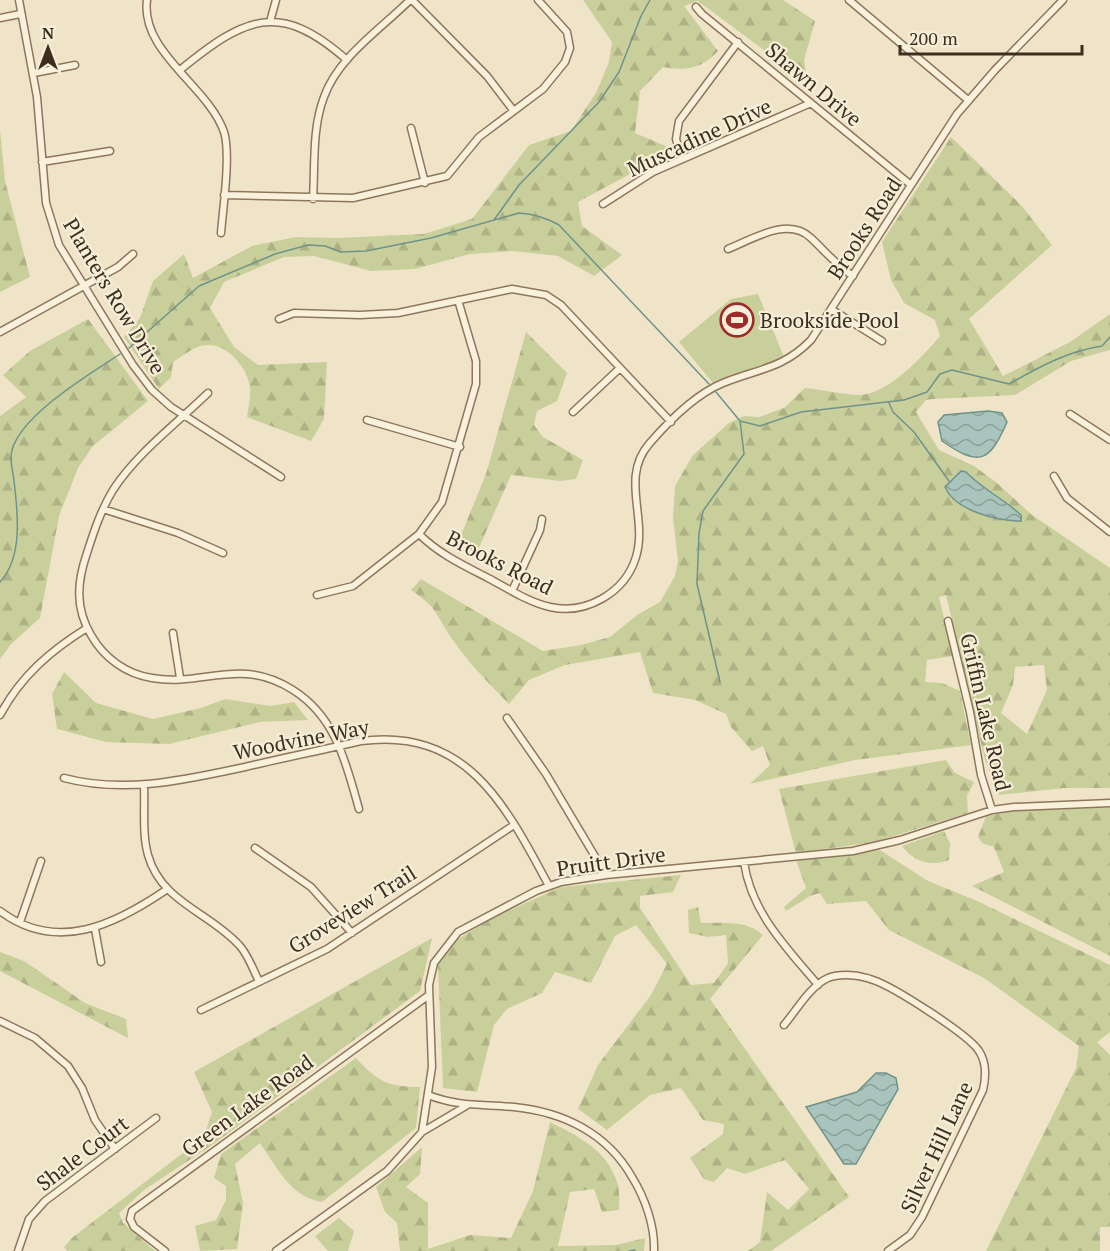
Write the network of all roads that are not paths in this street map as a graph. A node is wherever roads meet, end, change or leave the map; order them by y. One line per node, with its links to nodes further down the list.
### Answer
1 (19, 0): 9 (street, Planters Row Drive)
2 (147, 0): 15 (street)
3 (276, 0): 11 (street)
4 (411, 0): 13 (street); 19 (street)
5 (538, 0): 19 (street)
6 (849, 0): 17 (street)
7 (1060, 1): 17 (street, Brooks Road)
8 (696, 7): 12 (street, Shawn Drive)
9 (20, 14): 10 (street); 16 (street, Planters Row Drive)
10 (0, 18)
11 (271, 18): 13 (street); 15 (street)
12 (738, 42): 18 (street, Shawn Drive); 22 (street)
13 (347, 60): 27 (street)
14 (75, 65): 16 (street)
15 (180, 70): 26 (street)
16 (34, 73): 23 (street, Planters Row Drive)
17 (968, 100): 25 (street, Brooks Road)
18 (811, 103): 22 (street, Muscadine Drive); 25 (street, Shawn Drive)
19 (513, 110): 24 (street)
20 (411, 128): 24 (street)
21 (110, 151): 23 (street)
22 (682, 159): 28 (street, Muscadine Drive)
23 (42, 162): 33 (street, Planters Row Drive)
24 (425, 183): 27 (street)
25 (911, 185): 32 (street, Brooks Road)
26 (224, 195): 27 (street); 29 (street)
27 (313, 199)
28 (603, 204)
29 (221, 233)
30 (728, 249): 32 (street)
31 (133, 254): 33 (street)
32 (853, 276): 35 (street, Brooks Road)
33 (84, 286): 37 (street); 43 (street, Planters Row Drive)
34 (458, 300): 36 (street); 39 (street); 47 (street)
35 (831, 309): 38 (street); 45 (street, Brooks Road)
36 (279, 319)
37 (0, 332)
38 (882, 341)
39 (620, 368): 41 (street); 45 (street)
40 (208, 393): 43 (street)
41 (573, 412)
42 (1070, 414): 46 (street)
43 (184, 416): 49 (street, Planters Row Drive); 50 (street)
44 (367, 420): 47 (street)
45 (671, 422): 55 (street, Brooks Road)
46 (1110, 440)
47 (460, 447): 53 (street)
48 (1054, 476): 52 (street)
49 (281, 477)
50 (103, 509): 54 (street); 58 (street)
51 (542, 519): 55 (street)
52 (1110, 532)
53 (419, 534): 55 (street, Brooks Road); 56 (street)
54 (224, 553)
55 (512, 591)
56 (317, 595)
57 (948, 621): 68 (street, Griffin Lake Road)
58 (87, 628): 60 (street); 61 (street)
59 (172, 633): 60 (street)
60 (180, 678): 63 (street)
61 (0, 715)
62 (507, 718): 73 (street)
63 (340, 746): 65 (street, Woodvine Way); 67 (street); 69 (street, Woodvine Way)
64 (64, 778): 65 (street, Woodvine Way)
65 (144, 785): 75 (street)
66 (1110, 802): 68 (street, Pruitt Drive)
67 (359, 809)
68 (992, 810): 72 (street, Pruitt Drive)
69 (514, 825): 74 (street, Woodvine Way); 79 (street, Groveview Trail)
70 (255, 848): 79 (street)
71 (40, 861): 77 (street)
72 (744, 862): 73 (street, Pruitt Drive); 82 (street)
73 (606, 875): 74 (street, Pruitt Drive)
74 (549, 886): 83 (street, Pruitt Drive)
75 (166, 890): 78 (street); 81 (street)
76 (0, 911): 77 (street)
77 (20, 922): 78 (street)
78 (95, 929): 80 (street)
79 (352, 933): 81 (street, Groveview Trail)
80 (101, 962)
81 (259, 981): 84 (street, Groveview Trail)
82 (818, 985): 86 (street); 96 (street, Silver Hill Lane)
83 (429, 995): 87 (street, Pruitt Drive); 93 (street, Green Lake Road)
84 (201, 1010)
85 (0, 1021): 91 (street)
86 (784, 1025)
87 (428, 1095): 88 (street); 90 (street)
88 (466, 1106): 90 (street); 95 (street)
89 (156, 1118): 91 (street, Shale Court)
90 (422, 1132): 94 (street)
91 (115, 1149): 92 (street, Shale Court)
92 (18, 1251)
93 (165, 1251)
94 (276, 1251)
95 (654, 1251)
96 (888, 1251)

